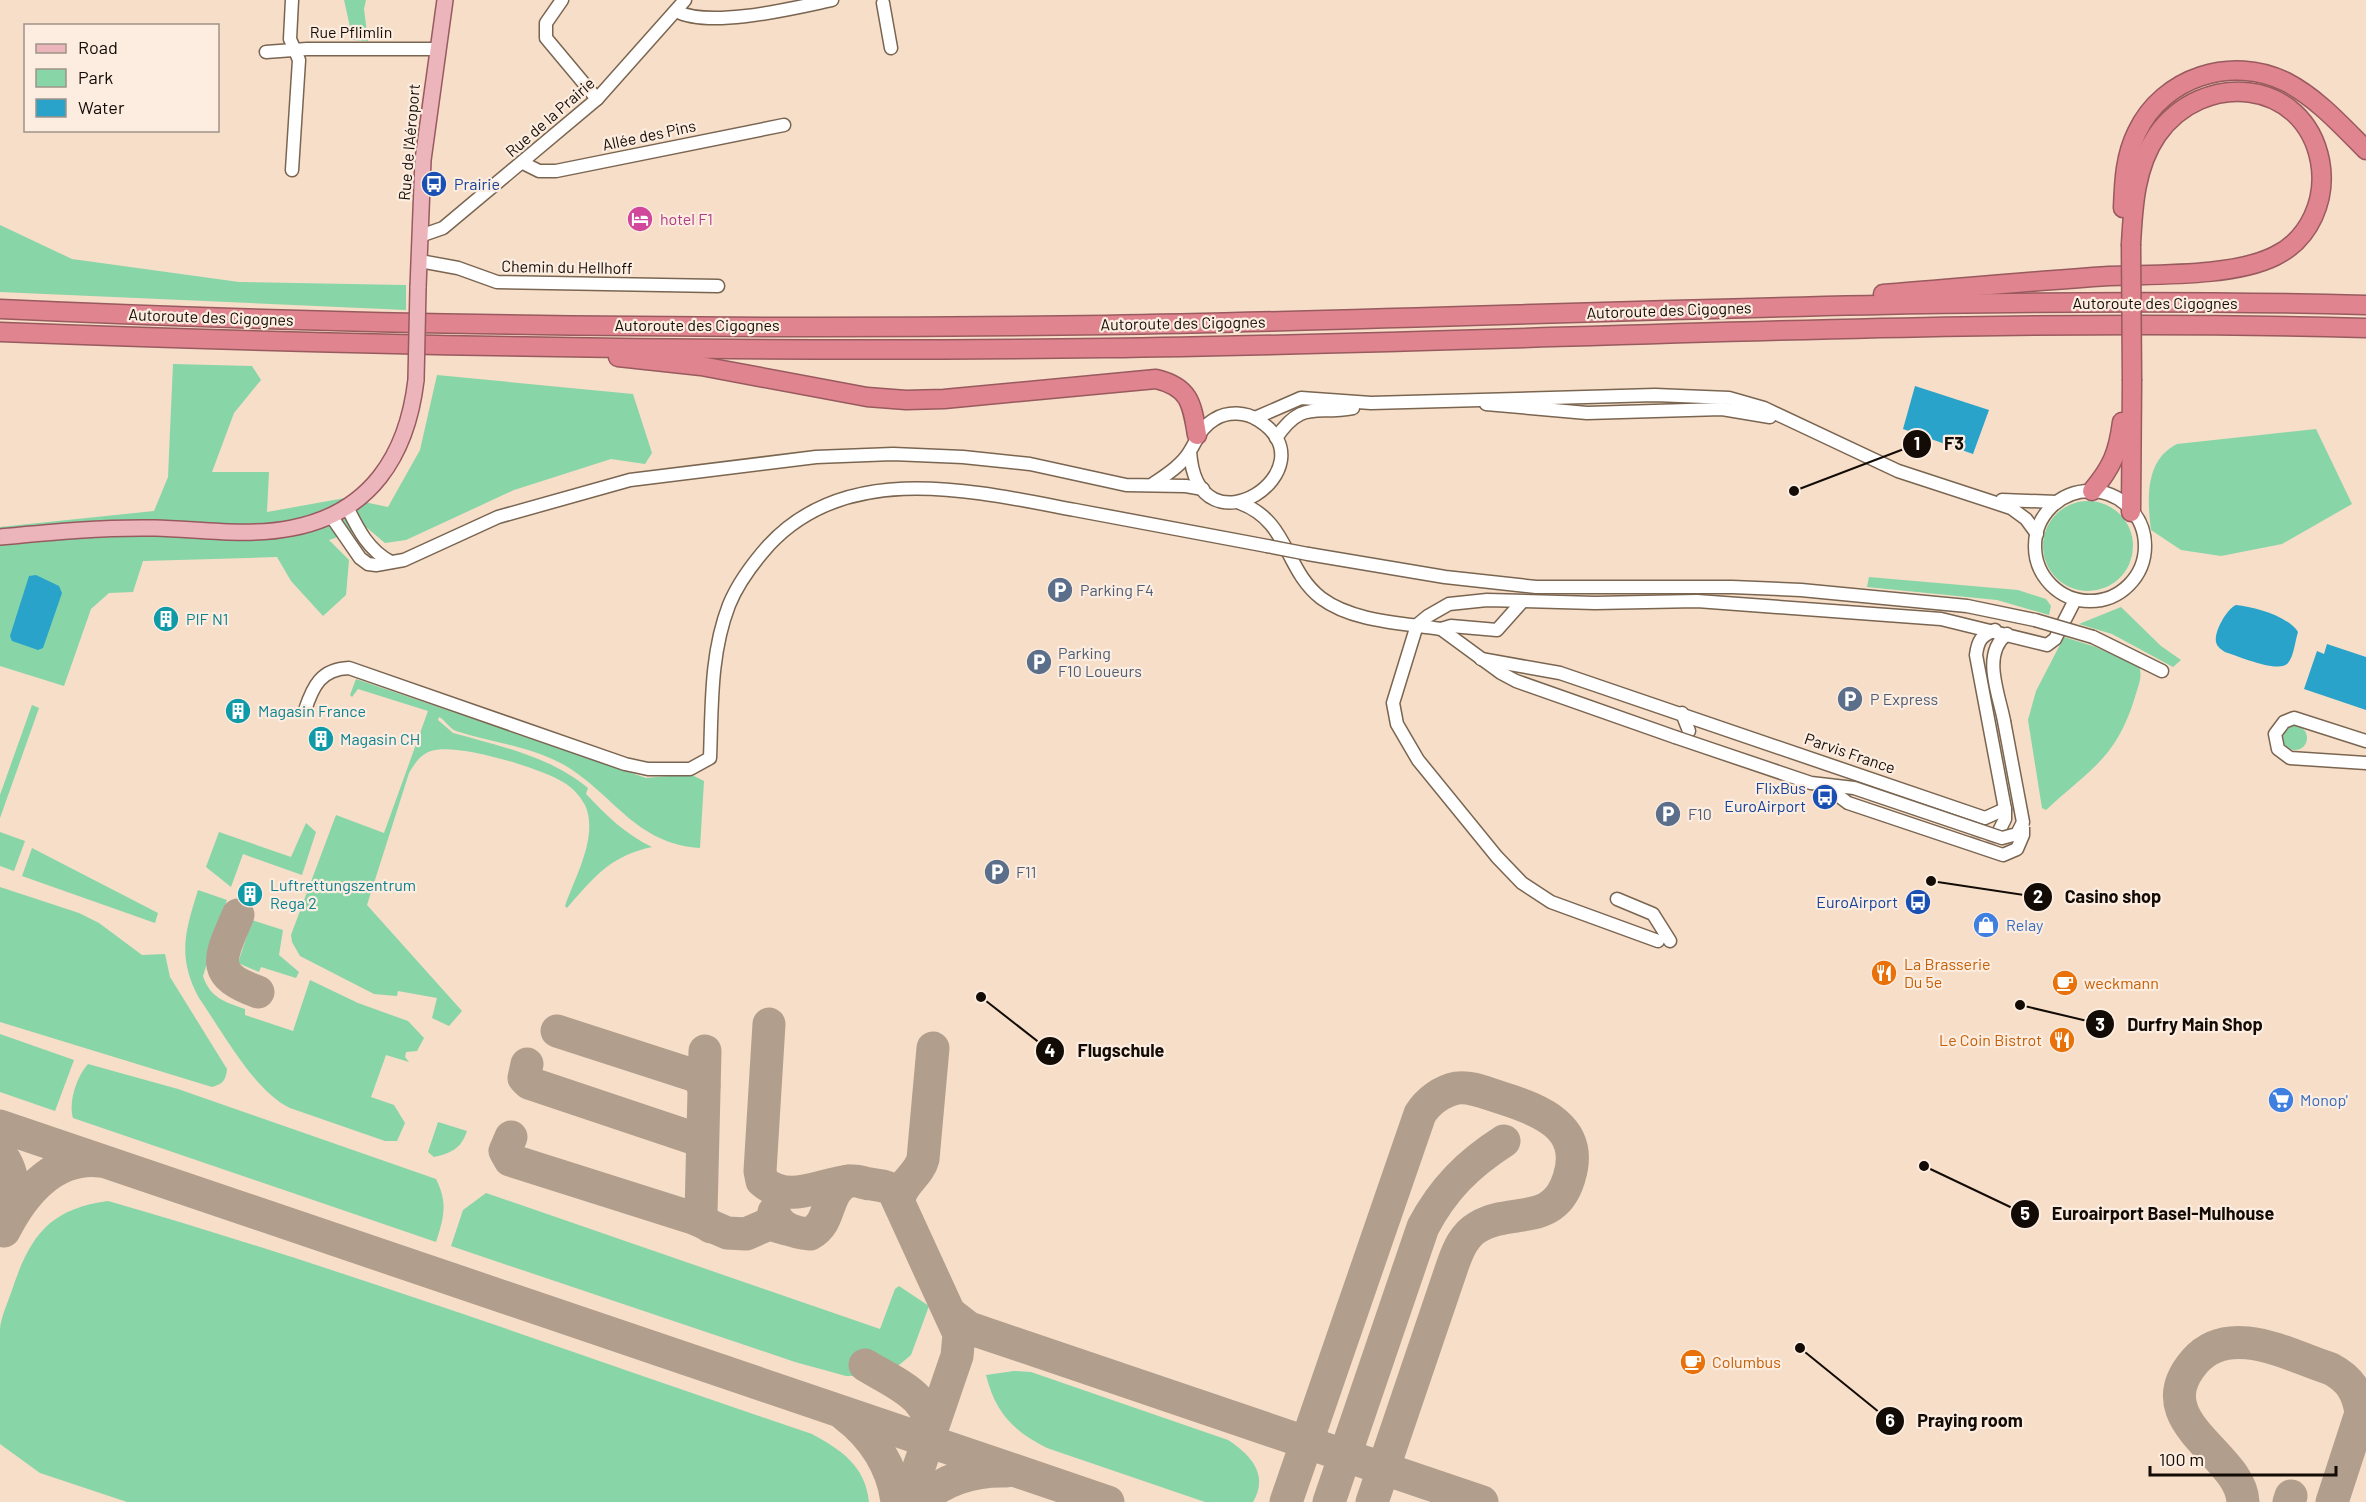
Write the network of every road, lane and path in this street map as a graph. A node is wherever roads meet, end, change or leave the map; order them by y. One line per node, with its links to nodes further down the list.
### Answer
1 (292, 0): 9 (street)
2 (445, 0): 10 (main road, Rue de l'Aéroport)
3 (562, 0): 12 (street)
4 (685, 0): 7 (street, Rue de la Prairie)
5 (832, 0): 7 (street)
6 (882, 1): 8 (street)
7 (676, 10): 12 (street, Rue de la Prairie)
8 (891, 48)
9 (296, 49): 10 (street, Rue Pflimlin); 11 (street, Rue Pflimlin); 16 (street)
10 (436, 49): 17 (main road, Rue de l'Aéroport)
11 (266, 52)
12 (597, 99): 15 (street, Rue de la Prairie)
13 (784, 125): 15 (street, Allée des Pins)
14 (2366, 150): 18 (highway)
15 (523, 164): 17 (street, Rue de la Prairie)
16 (292, 170)
17 (420, 236): 19 (main road, Rue de l'Aéroport)
18 (2127, 244): 22 (highway); 27 (highway, bridge)
19 (420, 261): 20 (street, Chemin du Hellhoff); 42 (main road, Rue de l'Aéroport, bridge)
20 (718, 286)
21 (2366, 305): 22 (highway, Autoroute des Cigognes)
22 (1790, 306): 23 (highway, Autoroute des Cigognes)
23 (0, 309)
24 (2366, 328): 26 (highway, Autoroute des Cigognes)
25 (0, 332): 26 (highway, Autoroute des Cigognes)
26 (578, 348): 35 (highway)
27 (2128, 381): 38 (highway); 43 (highway)
28 (1654, 395): 29 (street); 31 (street); 33 (street)
29 (1464, 401): 30 (street); 31 (street)
30 (1371, 404): 32 (street); 34 (street)
31 (1632, 412): 33 (street)
32 (1255, 418): 34 (street); 35 (street)
33 (1791, 423): 39 (street)
34 (1276, 438): 41 (street)
35 (1194, 443): 36 (street); 37 (street)
36 (1153, 484): 37 (street); 47 (street)
37 (1203, 489): 41 (street)
38 (2091, 491): 40 (street); 43 (street)
39 (1983, 497): 40 (street); 45 (street)
40 (2057, 502): 45 (street)
41 (1240, 503): 50 (street)
42 (347, 507): 44 (main road, Rue de l'Aéroport); 47 (street)
43 (2131, 512): 48 (street)
44 (331, 516): 46 (main road, Rue de l'Aéroport); 47 (street)
45 (2037, 534): 48 (street)
46 (0, 537)
47 (391, 562)
48 (2075, 600): 52 (street)
49 (1522, 602): 50 (street); 51 (street); 52 (street)
50 (1417, 625): 51 (street); 64 (street)
51 (1441, 629): 53 (street)
52 (2001, 632): 61 (street); 62 (street, bridge)
53 (1480, 659): 56 (street, Parvis France); 60 (street, bridge)
54 (2162, 671): 55 (street, bridge)
55 (305, 710)
56 (1682, 713): 57 (street); 61 (street, Parvis France)
57 (1689, 731)
58 (2366, 741): 59 (street)
59 (2366, 763)
60 (1823, 784): 62 (street, bridge); 62 (street, bridge)
61 (2005, 809): 63 (street)
62 (2023, 822)
63 (1999, 831)
64 (1617, 899)

